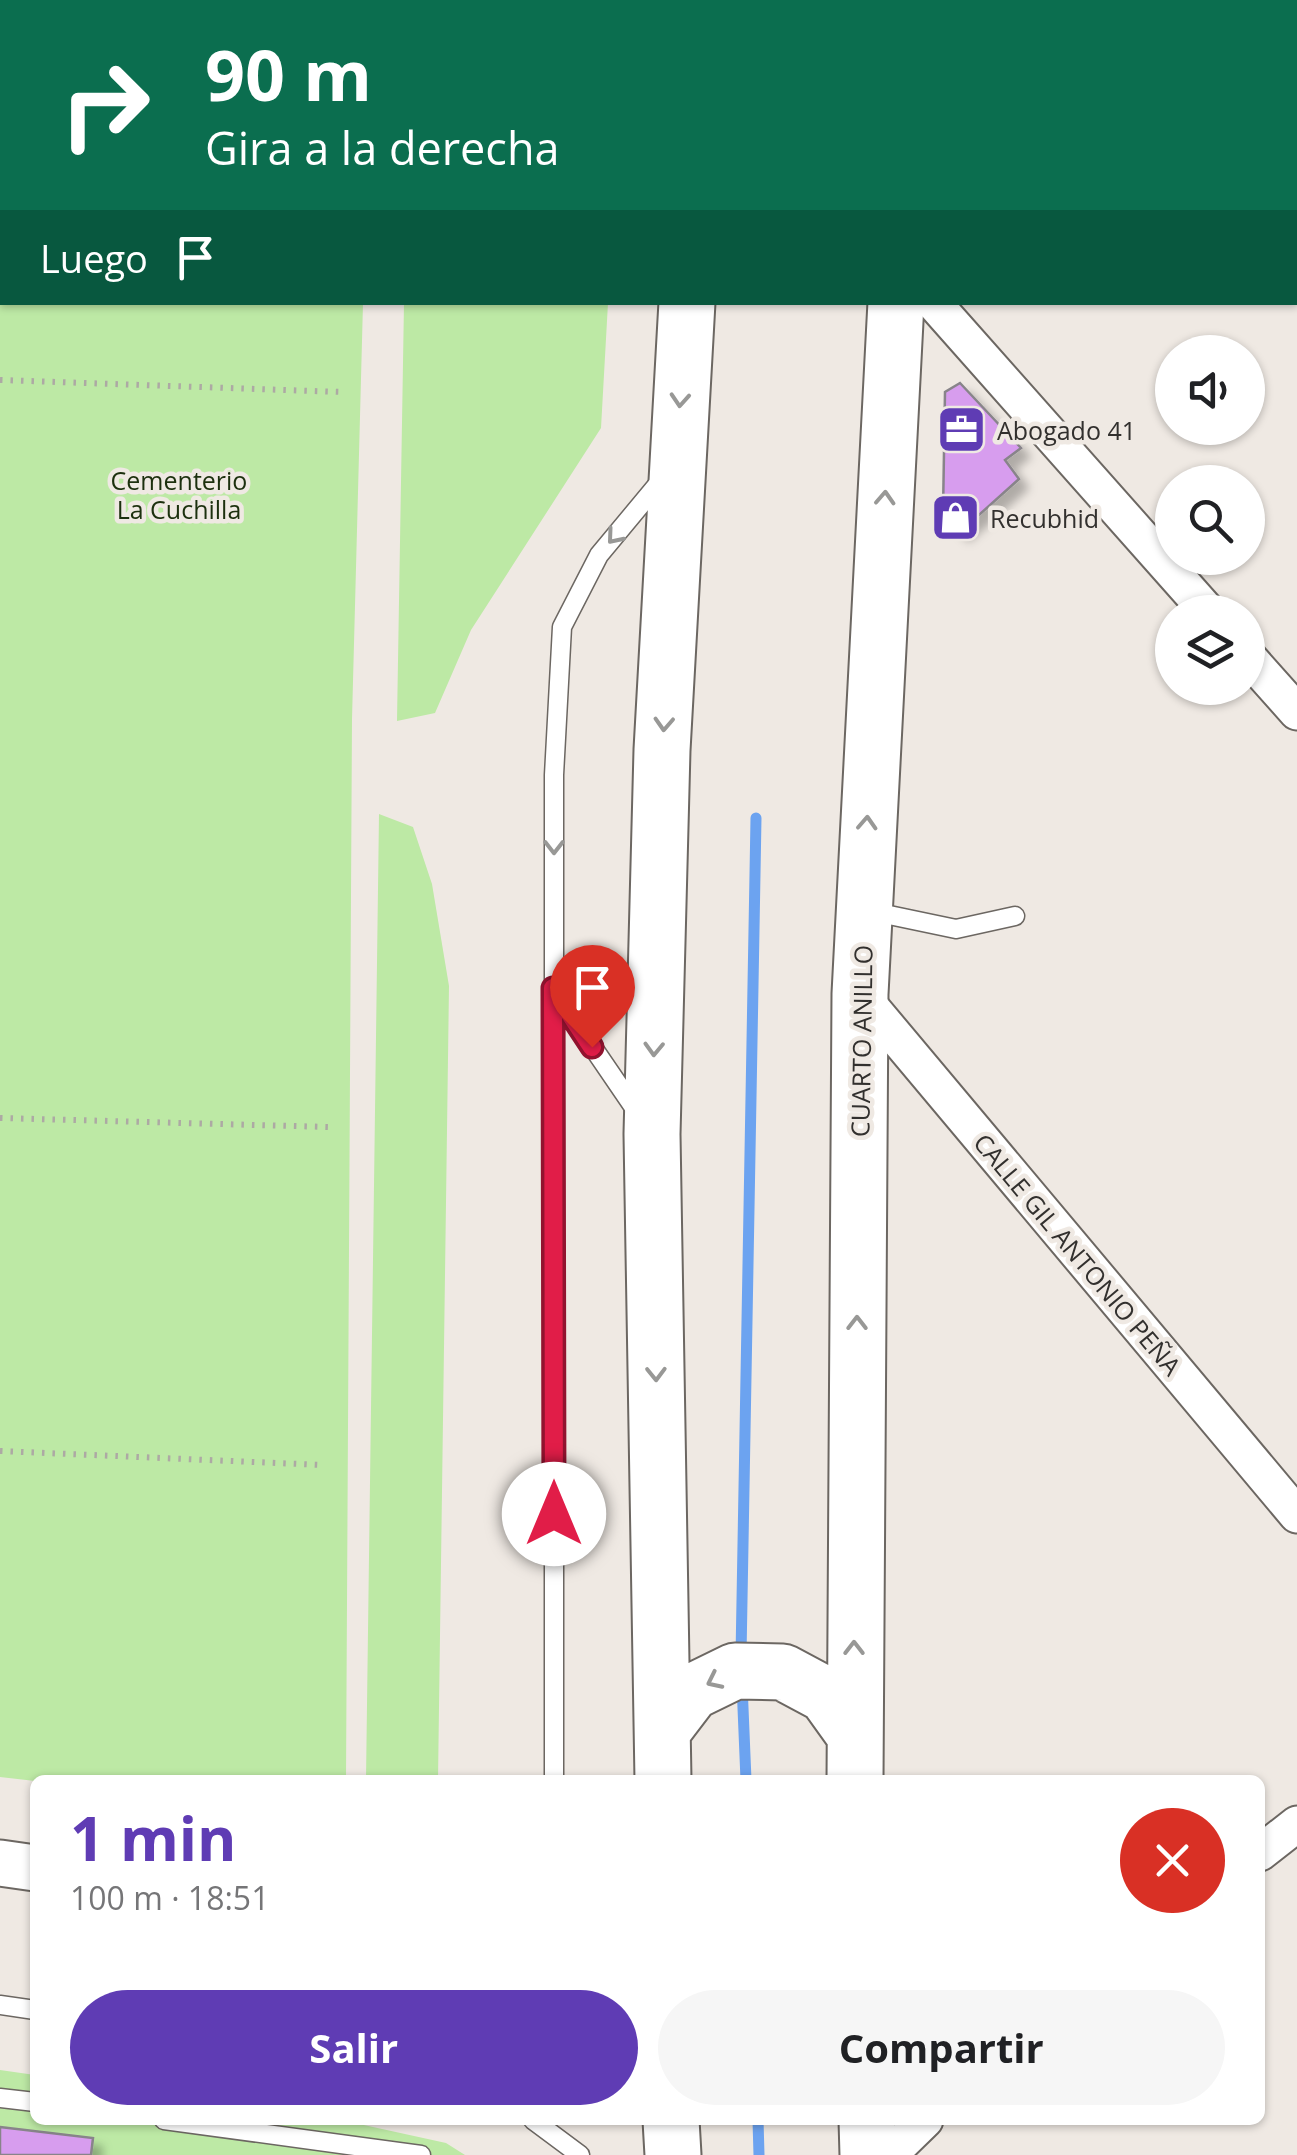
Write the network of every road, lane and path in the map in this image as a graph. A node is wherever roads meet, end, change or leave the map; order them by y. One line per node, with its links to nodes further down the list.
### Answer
1 (687, 305): 6 (highway, one-way to 6)
2 (896, 305): 10 (highway, CUARTO ANILLO, one-way to 2)
3 (936, 305): 7 (street)
4 (0, 380): 5 (path)
5 (342, 392)
6 (676, 462): 12 (lane, one-way to 12); 16 (highway, one-way to 16)
7 (1193, 595)
8 (1265, 676): 9 (street)
9 (1297, 712)
10 (865, 910): 11 (lane); 13 (highway, CUARTO ANILLO)
11 (1015, 916)
12 (553, 988): 16 (lane); 22 (lane)
13 (860, 994): 19 (street, CALLE GIL ANTONIO PEÑA); 21 (highway, CUARTO ANILLO, one-way to 13)
14 (0, 1118): 15 (path)
15 (329, 1127)
16 (652, 1134): 20 (highway, one-way to 20)
17 (0, 1451): 18 (path)
18 (322, 1465)
19 (1297, 1515)
20 (663, 1755): 21 (highway, one-way to 20)
21 (854, 1757)
22 (554, 1775)
23 (1297, 1824): 24 (street)
24 (1265, 1849)
25 (0, 1863): 26 (street)
26 (30, 1867)
27 (0, 2004): 28 (lane)
28 (30, 2009)
29 (0, 2098): 30 (lane)
30 (30, 2101)
31 (201, 2125): 36 (lane)
32 (540, 2125): 37 (lane)
33 (671, 2125): 38 (highway)
34 (867, 2125): 39 (highway)
35 (920, 2125): 40 (street)
36 (421, 2155)
37 (580, 2155)
38 (672, 2155)
39 (868, 2155)
40 (888, 2155)

